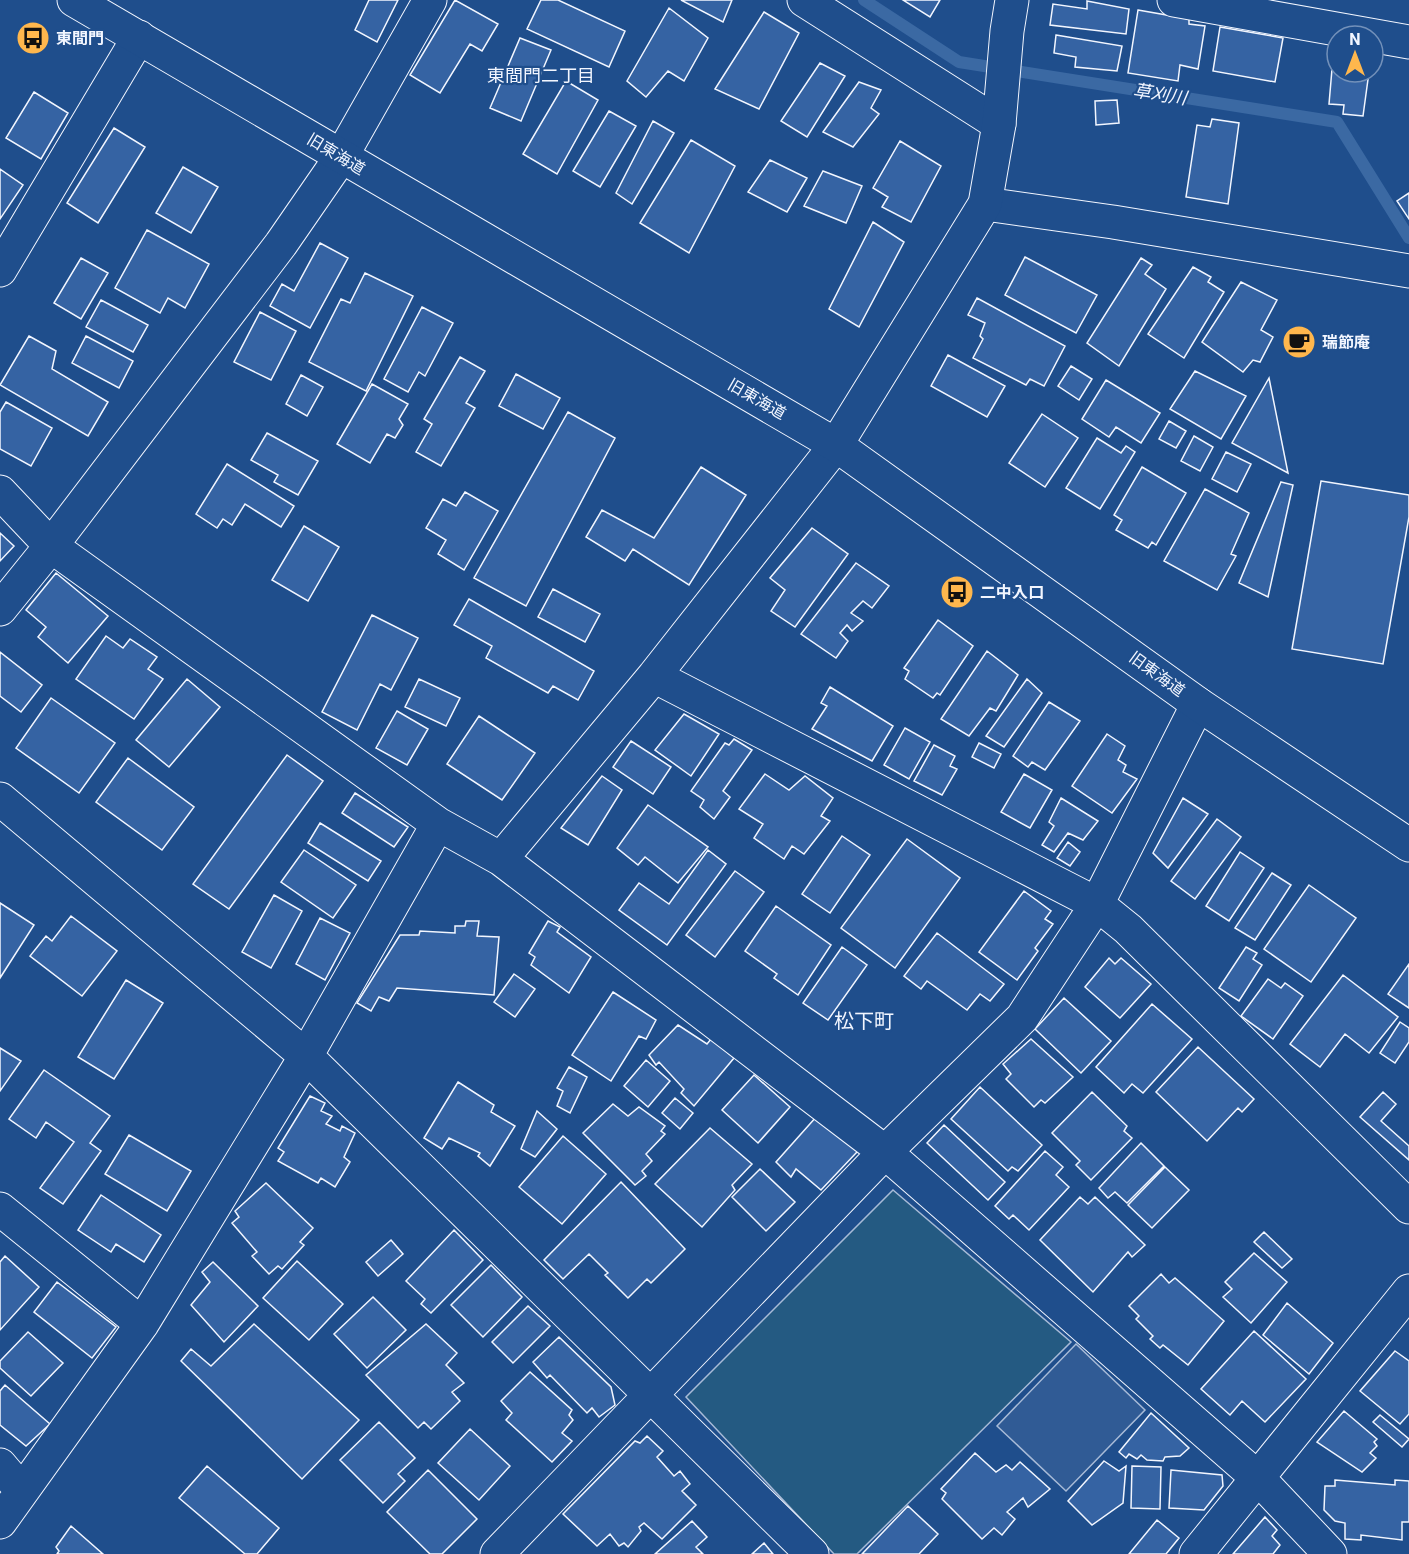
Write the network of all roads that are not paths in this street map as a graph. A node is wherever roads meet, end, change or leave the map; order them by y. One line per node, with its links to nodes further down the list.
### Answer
1 (74, 0): 6 (street, 旧東海道)
2 (430, 0): 9 (street)
3 (804, 0): 8 (street)
4 (1012, 0): 8 (street)
5 (1174, 0): 7 (street)
6 (140, 37): 9 (street, 旧東海道); 11 (street)
7 (1409, 42)
8 (999, 124): 10 (street)
9 (340, 157): 13 (street, 旧東海道); 15 (street)
10 (985, 204): 12 (street); 13 (street)
11 (0, 270)
12 (1409, 271)
13 (836, 445): 17 (street); 18 (street, 旧東海道)
14 (0, 492): 15 (street)
15 (51, 546): 16 (street); 20 (street)
16 (0, 609)
17 (654, 676): 22 (street); 23 (street)
18 (1198, 704): 21 (street, 旧東海道); 23 (street)
19 (0, 799): 24 (street)
20 (438, 824): 22 (street); 24 (street)
21 (1409, 845)
22 (501, 859): 25 (street)
23 (1097, 904): 25 (street); 26 (street)
24 (306, 1056): 29 (street); 30 (street)
25 (885, 1152): 30 (street); 32 (street)
26 (1409, 1207)
27 (0, 1209): 29 (street)
28 (1409, 1291): 32 (street)
29 (142, 1324): 33 (street)
30 (650, 1394): 35 (street); 36 (street)
31 (0, 1465): 33 (street)
32 (1259, 1479): 37 (street); 38 (street)
33 (22, 1491): 34 (street)
34 (0, 1522)
35 (497, 1554)
36 (812, 1554)
37 (1196, 1554)
38 (1330, 1554)

